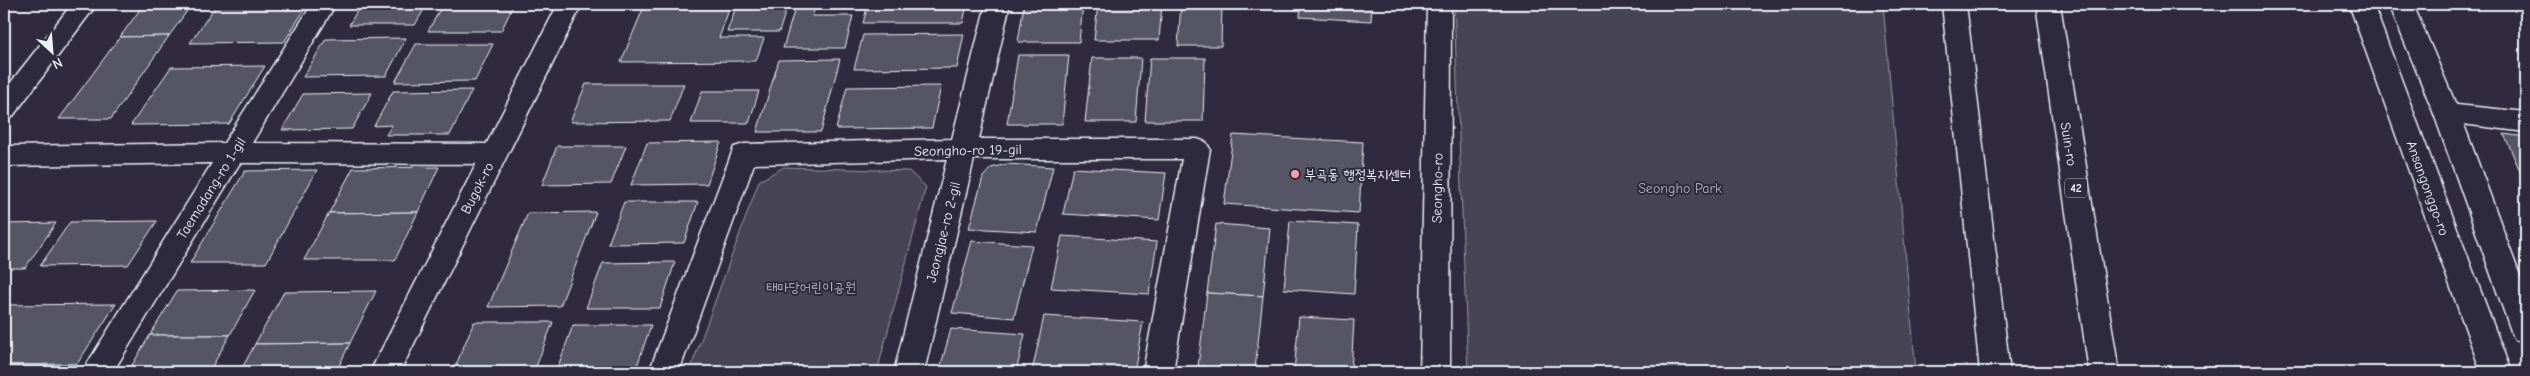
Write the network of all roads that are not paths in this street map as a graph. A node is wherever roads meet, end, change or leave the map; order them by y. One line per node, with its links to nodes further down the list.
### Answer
1 (86, 4): 10 (street)
2 (324, 4): 14 (street, Taemadang-ro 1-gil)
3 (570, 4): 15 (street, Bugok-ro)
4 (998, 4): 13 (street, Jeongjae-ro 2-gil)
5 (1439, 4): 23 (street, Seongho-ro)
6 (1954, 4): 24 (street)
7 (2048, 4): 25 (street, Suin-ro / 42)
8 (2361, 4): 26 (street, Ansangonggo-ro)
9 (2401, 4): 11 (street)
10 (4, 109)
11 (2447, 114): 12 (street); 17 (street)
12 (2526, 122)
13 (962, 149): 20 (street, Seongho-ro 19-gil); 21 (street, Jeongjae-ro 2-gil); 22 (street, Seongho-ro 19-gil)
14 (233, 153): 15 (street); 16 (street); 18 (street, Taemadang-ro 1-gil)
15 (494, 154): 19 (street, Bugok-ro)
16 (4, 156)
17 (2526, 331)
18 (97, 372)
19 (385, 372)
20 (664, 372)
21 (909, 372)
22 (1158, 372)
23 (1435, 372)
24 (1995, 372)
25 (2104, 372)
26 (2496, 372)

